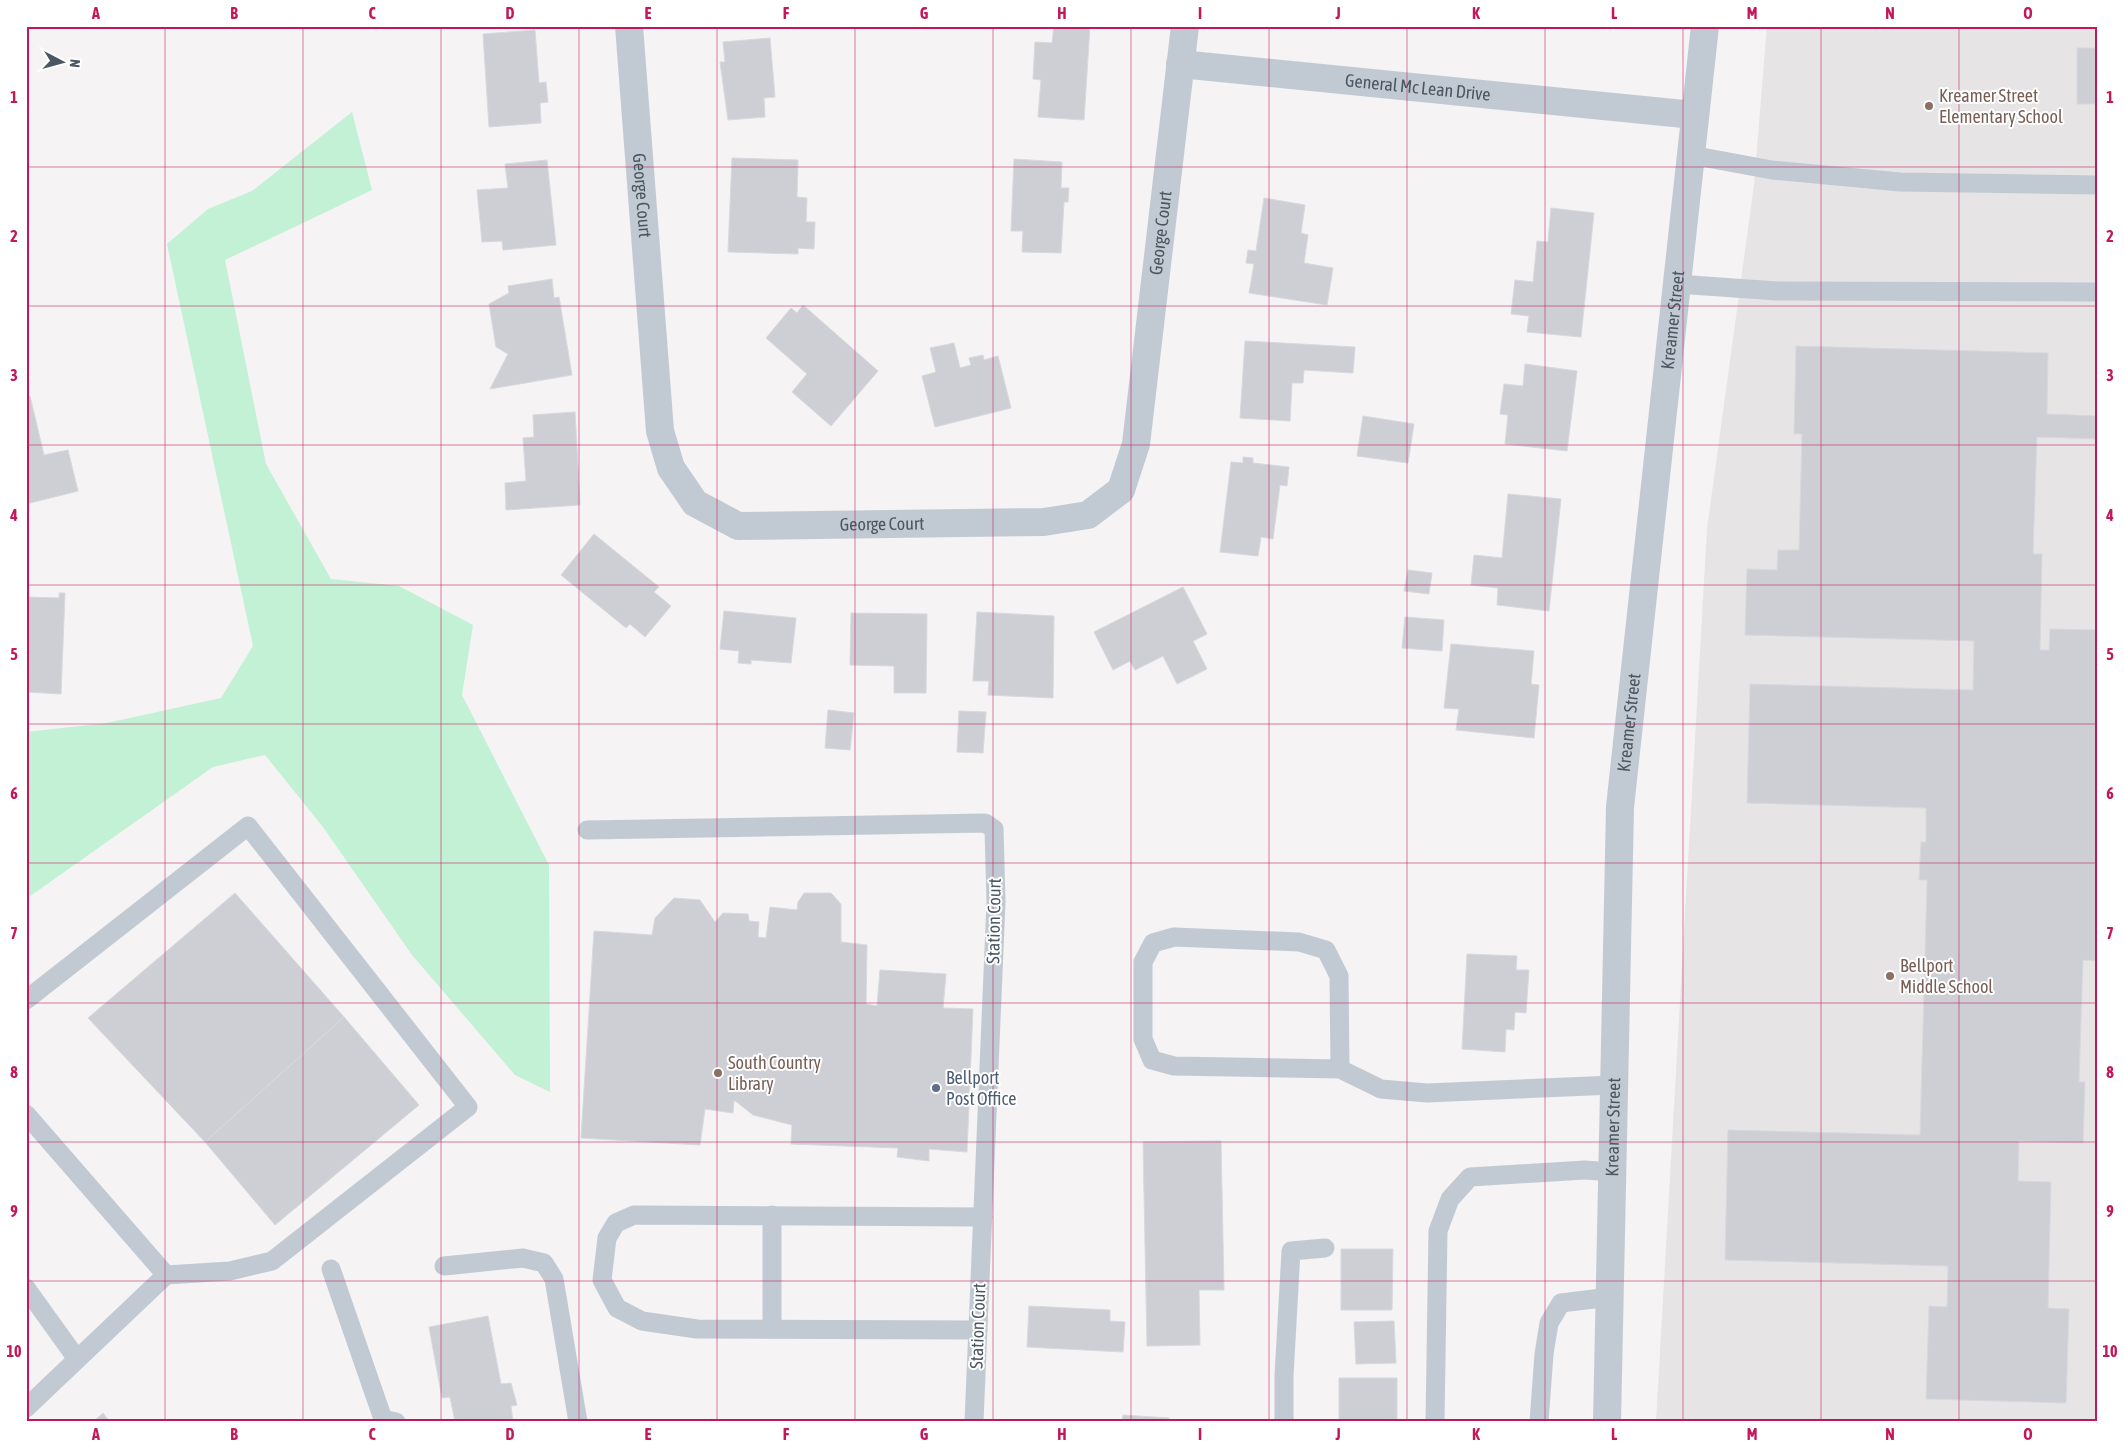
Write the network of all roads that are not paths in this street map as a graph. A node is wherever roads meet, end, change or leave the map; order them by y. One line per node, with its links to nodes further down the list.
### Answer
1 (629, 26): 4 (street, George Court)
2 (1185, 26): 4 (street)
3 (1705, 26): 5 (street, Kreamer Street)
4 (1180, 64): 5 (street, General Mc Lean Drive)
5 (1694, 115): 6 (street, Kreamer Street)
6 (1691, 155): 7 (lane); 8 (street, Kreamer Street)
7 (2098, 185)
8 (1677, 284): 9 (lane); 13 (street, Kreamer Street)
9 (2098, 292)
10 (587, 830): 17 (lane, Station Court)
11 (26, 1000): 21 (lane)
12 (1340, 1069): 12 (lane); 13 (lane)
13 (1614, 1084): 15 (street, Kreamer Street)
14 (26, 1114): 21 (lane)
15 (1612, 1172): 23 (street, Kreamer Street); 32 (lane)
16 (772, 1215): 17 (lane); 24 (lane); 24 (lane)
17 (983, 1217): 25 (lane, Station Court)
18 (1325, 1248): 31 (lane)
19 (444, 1266): 29 (lane)
20 (331, 1269): 28 (lane)
21 (166, 1275): 26 (lane)
22 (26, 1288): 26 (lane)
23 (1610, 1296): 33 (lane); 34 (street, Kreamer Street)
24 (772, 1329): 25 (lane)
25 (978, 1330): 30 (lane, Station Court)
26 (77, 1359): 27 (lane)
27 (26, 1408)
28 (396, 1422)
29 (578, 1422)
30 (974, 1422)
31 (1284, 1422)
32 (1435, 1422)
33 (1539, 1422)
34 (1607, 1422)

